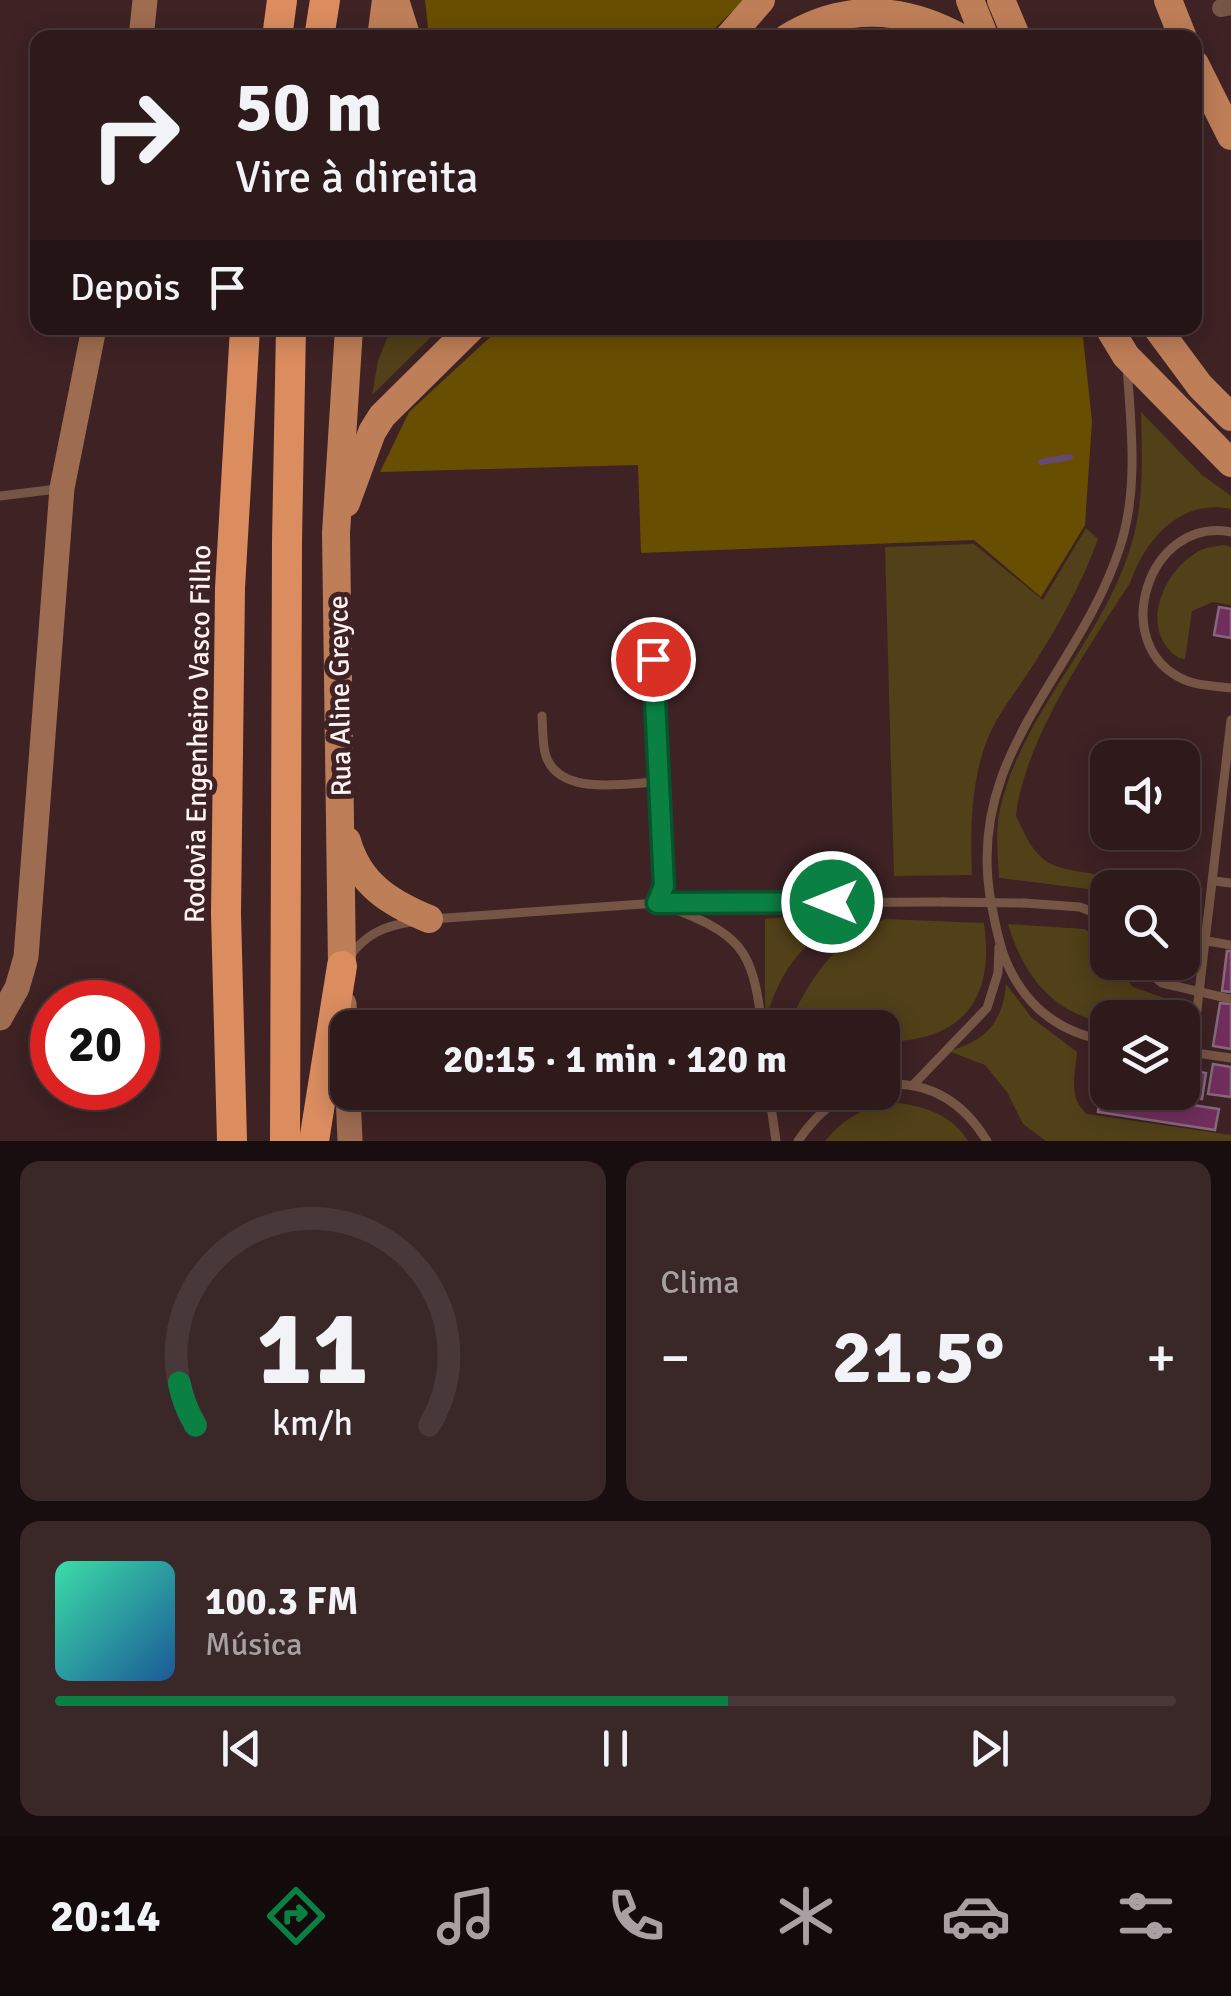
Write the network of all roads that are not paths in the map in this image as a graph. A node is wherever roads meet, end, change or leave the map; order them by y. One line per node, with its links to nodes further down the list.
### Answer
1 (145, 0): 10 (street)
2 (280, 0): 11 (highway)
3 (325, 0): 12 (highway)
4 (386, 0): 13 (main road)
5 (394, 0): 14 (main road)
6 (761, 0): 15 (main road)
7 (970, 0): 18 (main road)
8 (1001, 0): 19 (main road)
9 (1168, 0): 20 (main road)
10 (142, 30)
11 (277, 30)
12 (320, 30)
13 (382, 30)
14 (404, 30)
15 (735, 30)
16 (805, 30): 17 (main road)
17 (944, 30)
18 (981, 30)
19 (1014, 30)
20 (1180, 30)
21 (1202, 78): 22 (main road)
22 (1231, 136)
23 (93, 335): 33 (street)
24 (245, 335): 55 (highway, Rodovia Engenheiro Vasco Filho)
25 (291, 335): 72 (highway)
26 (349, 335): 36 (main road, Rua Aline Greyce)
27 (464, 335): 36 (main road)
28 (1114, 335): 30 (main road)
29 (1162, 335): 31 (main road)
30 (1126, 356): 32 (main road); 51 (lane)
31 (1231, 418)
32 (1231, 463)
33 (62, 488): 34 (lane); 61 (street)
34 (0, 496)
35 (1231, 532): 38 (lane)
36 (336, 533): 44 (main road, Rua Aline Greyce)
37 (653, 659): 42 (lane)
38 (1231, 688)
39 (542, 716): 42 (lane)
40 (1231, 720): 41 (lane)
41 (1230, 745): 43 (lane)
42 (659, 782): 47 (lane)
43 (1226, 812): 45 (lane)
44 (341, 821): 49 (main road); 53 (main road, Rua Aline Greyce)
45 (1214, 880): 46 (lane); 50 (lane)
46 (1231, 883)
47 (657, 903): 48 (lane, bridge); 49 (lane); 60 (lane)
48 (1090, 911)
49 (429, 919): 53 (lane)
50 (1206, 941): 52 (lane); 56 (lane)
51 (1000, 944): 62 (lane); 66 (lane)
52 (1231, 945)
53 (342, 966): 59 (street, Rua Aline Greyce); 73 (highway)
54 (1158, 980): 56 (lane)
55 (228, 986): 70 (highway); 71 (highway, Rodovia Engenheiro Vasco Filho)
56 (1200, 994): 57 (lane); 58 (lane)
57 (1231, 999)
58 (1199, 1000)
59 (345, 1010)
60 (759, 1010)
61 (0, 1017)
62 (1090, 1036)
63 (1200, 1054): 64 (lane)
64 (1231, 1058)
65 (900, 1084): 66 (lane)
66 (914, 1084): 77 (lane)
67 (349, 1110): 74 (street)
68 (772, 1110): 75 (lane)
69 (825, 1110): 76 (lane)
70 (214, 1141)
71 (232, 1141)
72 (285, 1141)
73 (314, 1141)
74 (350, 1141)
75 (776, 1141)
76 (798, 1141)
77 (987, 1141)

